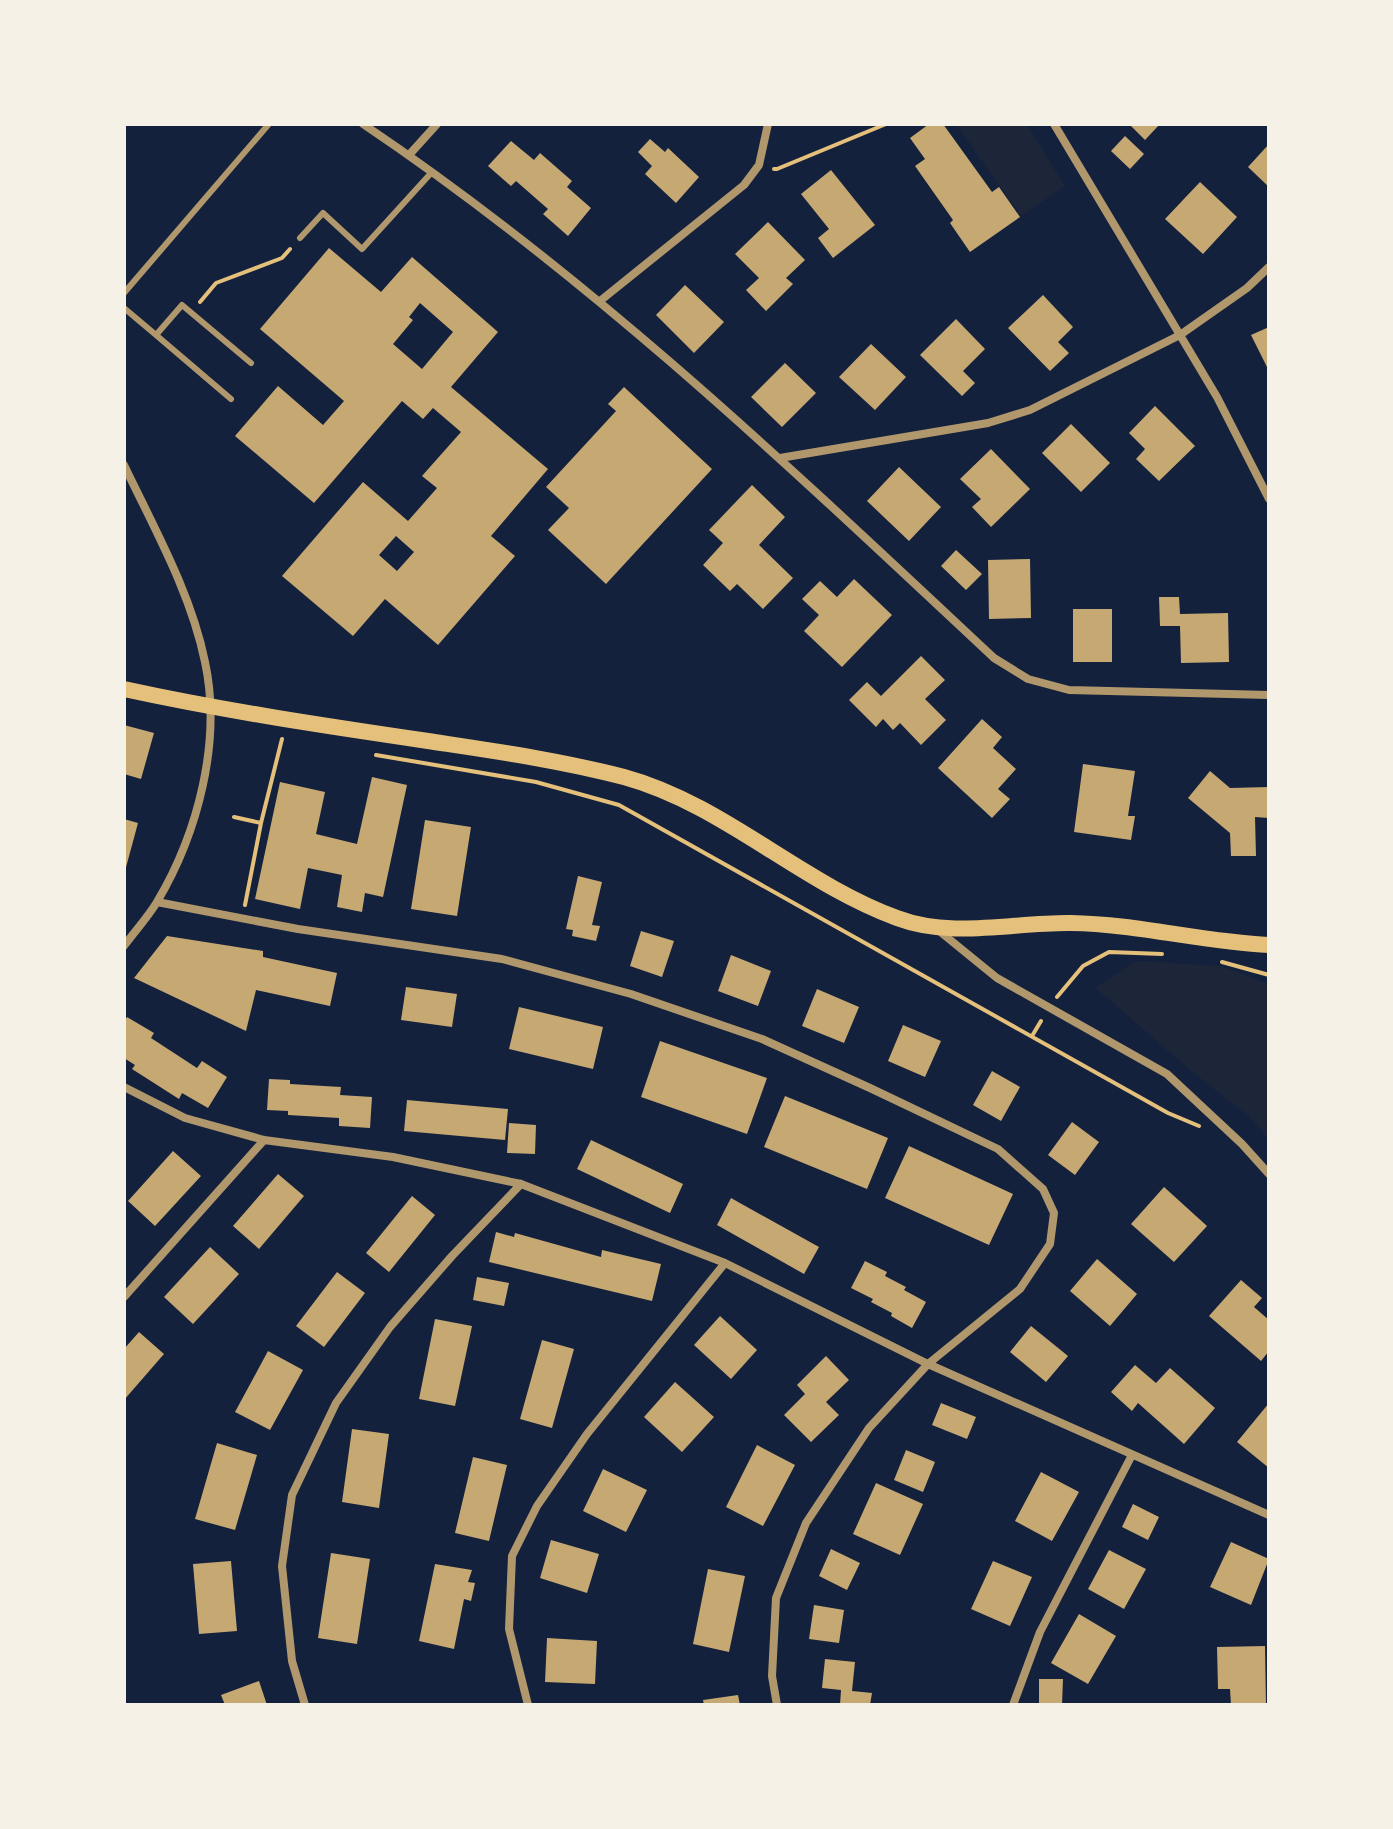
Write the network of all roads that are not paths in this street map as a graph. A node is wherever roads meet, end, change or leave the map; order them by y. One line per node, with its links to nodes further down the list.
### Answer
1 (363, 124): 6 (street)
2 (437, 124): 6 (street)
3 (768, 124): 11 (street)
4 (1054, 124): 14 (street)
5 (268, 125): 10 (lane)
6 (409, 155): 7 (street)
7 (432, 172): 8 (lane); 11 (street)
8 (300, 238)
9 (1269, 267): 14 (street)
10 (124, 293)
11 (600, 301): 17 (street)
12 (124, 308): 13 (lane)
13 (156, 335): 15 (lane); 16 (lane)
14 (1180, 335): 17 (street); 19 (street)
15 (251, 363)
16 (231, 399)
17 (780, 458): 21 (street)
18 (124, 465): 22 (street)
19 (1269, 499)
20 (124, 689): 22 (main road)
21 (1269, 695)
22 (210, 708): 23 (street); 24 (main road)
23 (157, 902): 27 (street); 35 (street)
24 (931, 925): 25 (main road); 31 (street)
25 (1226, 943): 26 (main road); 28 (main road)
26 (1269, 945)
27 (124, 946)
28 (1269, 956)
29 (124, 1087): 30 (street)
30 (264, 1140): 32 (street); 34 (street)
31 (1269, 1174)
32 (521, 1184): 33 (street); 38 (street)
33 (725, 1263): 35 (street); 39 (street)
34 (124, 1297)
35 (928, 1364): 36 (street); 40 (street)
36 (1132, 1455): 37 (street); 41 (street)
37 (1269, 1515)
38 (305, 1705)
39 (528, 1705)
40 (777, 1705)
41 (1013, 1705)

